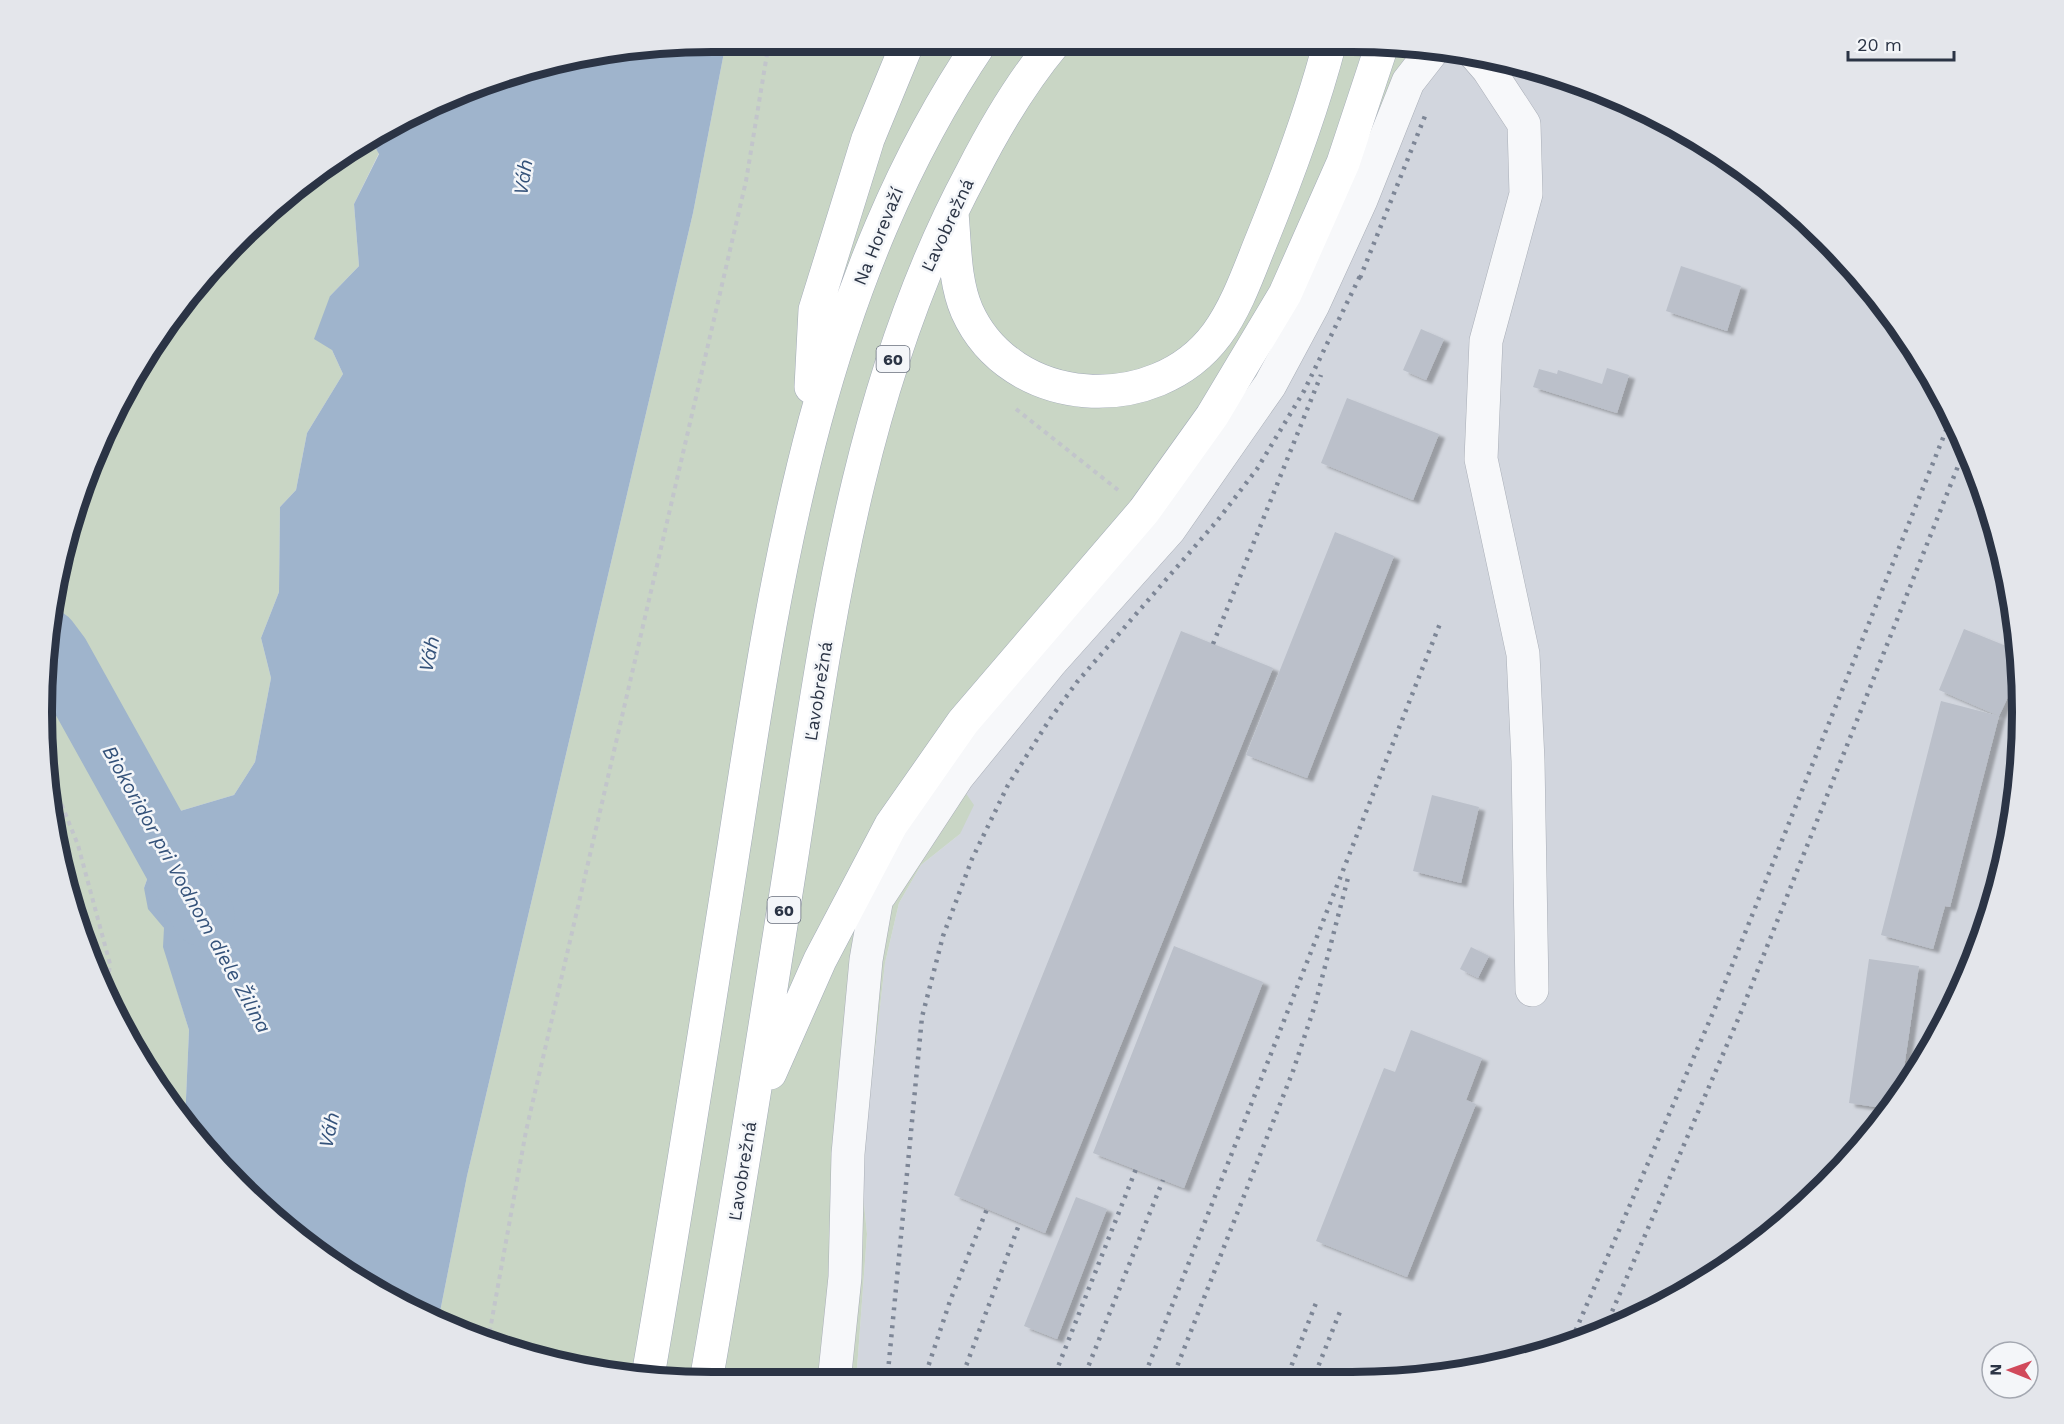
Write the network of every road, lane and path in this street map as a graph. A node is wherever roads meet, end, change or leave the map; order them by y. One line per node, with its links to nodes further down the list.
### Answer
1 (767, 52): 17 (path)
2 (904, 52): 11 (main road)
3 (974, 52): 11 (main road, Na Horevaží)
4 (1048, 52): 9 (main road, Ľavobrežná / 60)
5 (1328, 52): 9 (main road)
6 (1380, 53): 16 (main road)
7 (1428, 57): 20 (lane)
8 (1485, 66): 15 (lane)
9 (952, 209): 16 (main road, Ľavobrežná / 60)
10 (1012, 406): 12 (path)
11 (807, 445): 18 (main road)
12 (1127, 497)
13 (58, 795): 14 (path)
14 (108, 976)
15 (1532, 990)
16 (752, 1113): 19 (main road, Ľavobrežná / 60)
17 (490, 1333)
18 (649, 1368)
19 (708, 1372)
20 (835, 1372)

